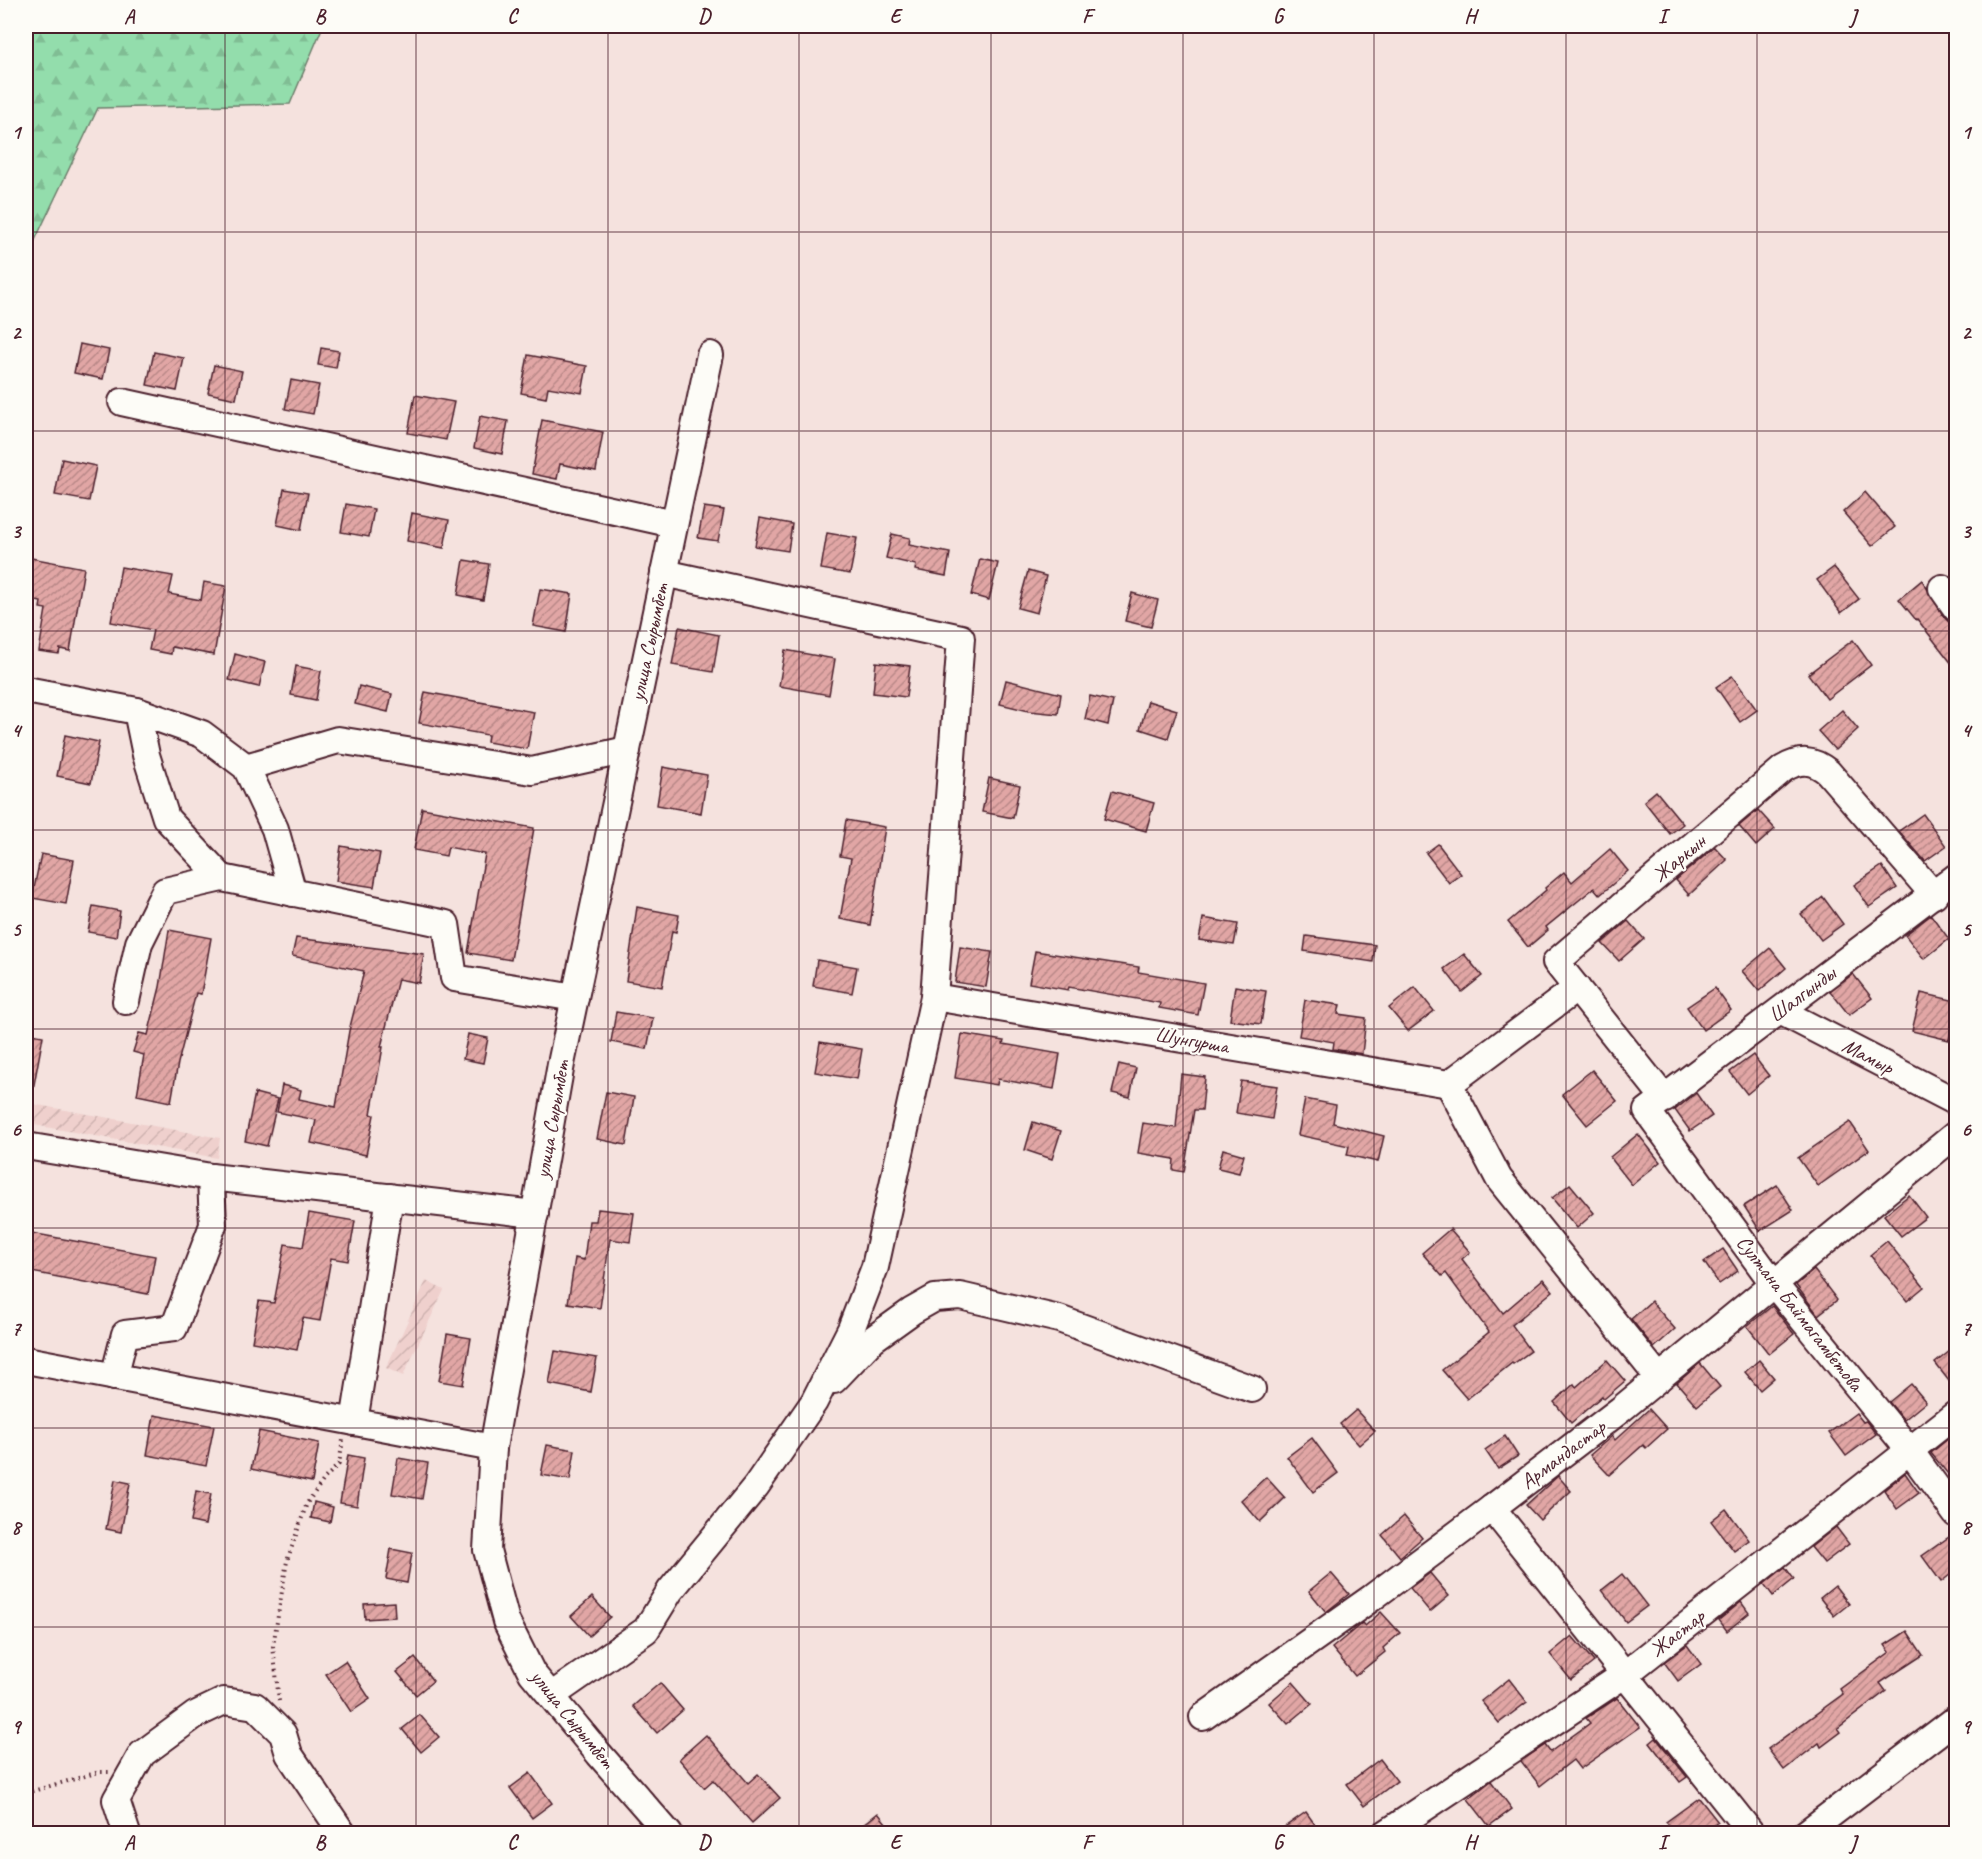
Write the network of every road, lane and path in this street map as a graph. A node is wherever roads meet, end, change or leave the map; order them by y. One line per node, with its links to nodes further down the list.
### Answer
1 (710, 355): 3 (street, улица Сырымбет)
2 (122, 402): 3 (street)
3 (674, 524): 4 (street, улица Сырымбет)
4 (664, 573): 7 (street, улица Сырымбет); 15 (street)
5 (26, 690): 6 (street)
6 (137, 711): 8 (street); 10 (street)
7 (627, 750): 8 (street); 16 (street, улица Сырымбет)
8 (246, 767): 11 (street)
9 (1956, 877): 12 (street, Шалгынды)
10 (222, 878): 11 (street); 17 (street)
11 (293, 893): 16 (street)
12 (1934, 895): 13 (street, Жаркын); 18 (street, Шалгынды)
13 (1556, 962): 14 (street, Султана Баймагамбетова)
14 (1577, 988): 19 (street); 21 (street, Султана Баймагамбетова)
15 (934, 996): 19 (street, Шунгурша); 32 (street)
16 (575, 998): 26 (street, улица Сырымбет)
17 (126, 1001)
18 (1780, 1011): 20 (street, Мамыр); 21 (street, Шалгынды)
19 (1449, 1084): 30 (street)
20 (1956, 1102)
21 (1656, 1105): 27 (street, Султана Баймагамбетова)
22 (1956, 1134): 27 (street, Армандастар)
23 (26, 1146): 24 (street)
24 (211, 1177): 25 (street); 29 (street)
25 (390, 1197): 26 (street); 34 (street)
26 (535, 1214): 35 (street, улица Сырымбет)
27 (1774, 1284): 30 (street, Армандастар); 36 (street, Султана Баймагамбетова)
28 (26, 1360): 29 (street)
29 (114, 1377): 34 (street)
30 (1659, 1378): 37 (street, Армандастар)
31 (1252, 1389): 32 (street)
32 (814, 1402): 40 (street)
33 (1956, 1414): 36 (street, Жастар)
34 (351, 1421): 35 (street); 43 (path)
35 (493, 1448): 40 (street, улица Сырымбет)
36 (1910, 1451): 38 (street, Султана Баймагамбетова); 39 (street, Жастар)
37 (1492, 1508): 39 (street); 41 (street, Армандастар)
38 (1956, 1514)
39 (1624, 1675): 50 (street, Жастар); 51 (street)
40 (551, 1696): 49 (street, улица Сырымбет)
41 (1203, 1718)
42 (1956, 1719): 46 (street)
43 (283, 1734): 44 (street); 48 (street)
44 (131, 1772): 45 (path); 47 (street)
45 (26, 1793)
46 (1817, 1830)
47 (127, 1833)
48 (343, 1833)
49 (669, 1833)
50 (1385, 1833)
51 (1752, 1833)

